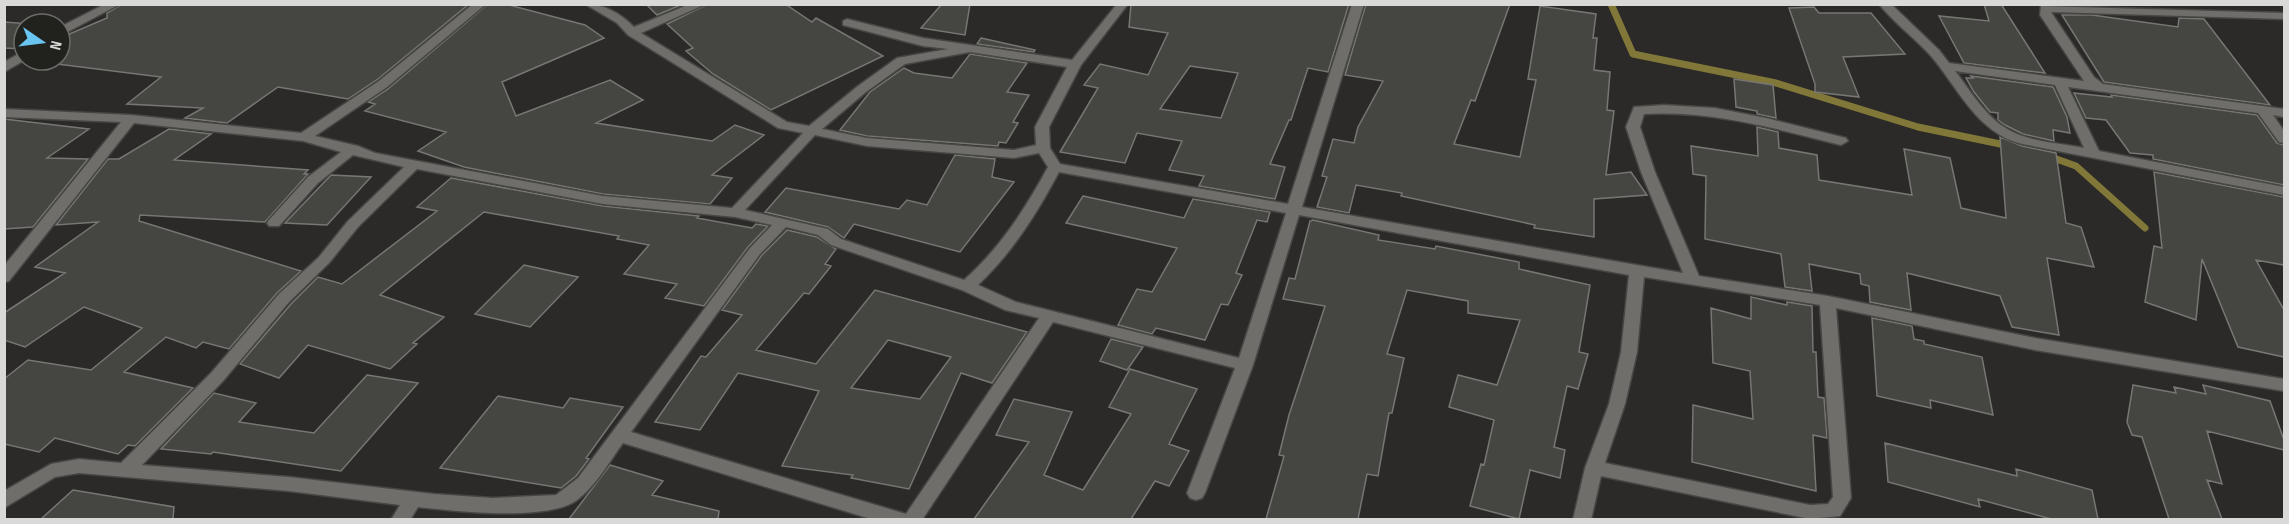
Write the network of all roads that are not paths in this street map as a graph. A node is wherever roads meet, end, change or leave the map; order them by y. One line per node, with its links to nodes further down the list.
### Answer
1 (115, 4): 10 (street)
2 (481, 4): 22 (street)
3 (590, 4): 11 (street)
4 (701, 4): 11 (street)
5 (1123, 4): 13 (street)
6 (1358, 4): 31 (street)
7 (1884, 4): 14 (street)
8 (2284, 16): 16 (street)
9 (847, 23): 12 (street)
10 (72, 26)
11 (632, 32): 21 (street)
12 (969, 48): 13 (street); 21 (street)
13 (1075, 64): 25 (street)
14 (1945, 66): 15 (street); 27 (street)
15 (2059, 81): 16 (street); 27 (street)
16 (2098, 86): 17 (street)
17 (2263, 111): 19 (street); 23 (street)
18 (4, 113): 20 (street)
19 (2284, 113)
20 (131, 119): 22 (street); 36 (street)
21 (812, 131): 25 (street); 32 (street)
22 (304, 137): 26 (street)
23 (2284, 139)
24 (1841, 141): 37 (street)
25 (1043, 148): 29 (street)
26 (353, 149): 28 (street); 34 (street)
27 (2094, 154): 30 (street)
28 (414, 164): 32 (street); 45 (street)
29 (1056, 167): 31 (street); 38 (street)
30 (2284, 191)
31 (1295, 208): 35 (street); 41 (street)
32 (735, 213): 33 (street)
33 (783, 222): 38 (street); 43 (street)
34 (274, 223)
35 (1637, 271): 37 (street); 44 (street)
36 (4, 277)
37 (1692, 279): 39 (street)
38 (967, 286): 40 (street)
39 (1828, 301): 42 (street); 44 (street)
40 (1048, 315): 41 (street); 51 (street)
41 (1245, 365): 46 (street)
42 (2284, 385)
43 (619, 435): 48 (street); 50 (street)
44 (1594, 468): 52 (street)
45 (125, 471): 47 (street); 48 (street)
46 (1196, 493)
47 (4, 501)
48 (412, 501): 49 (street)
49 (400, 519)
50 (900, 519)
51 (912, 519)
52 (1582, 519)

